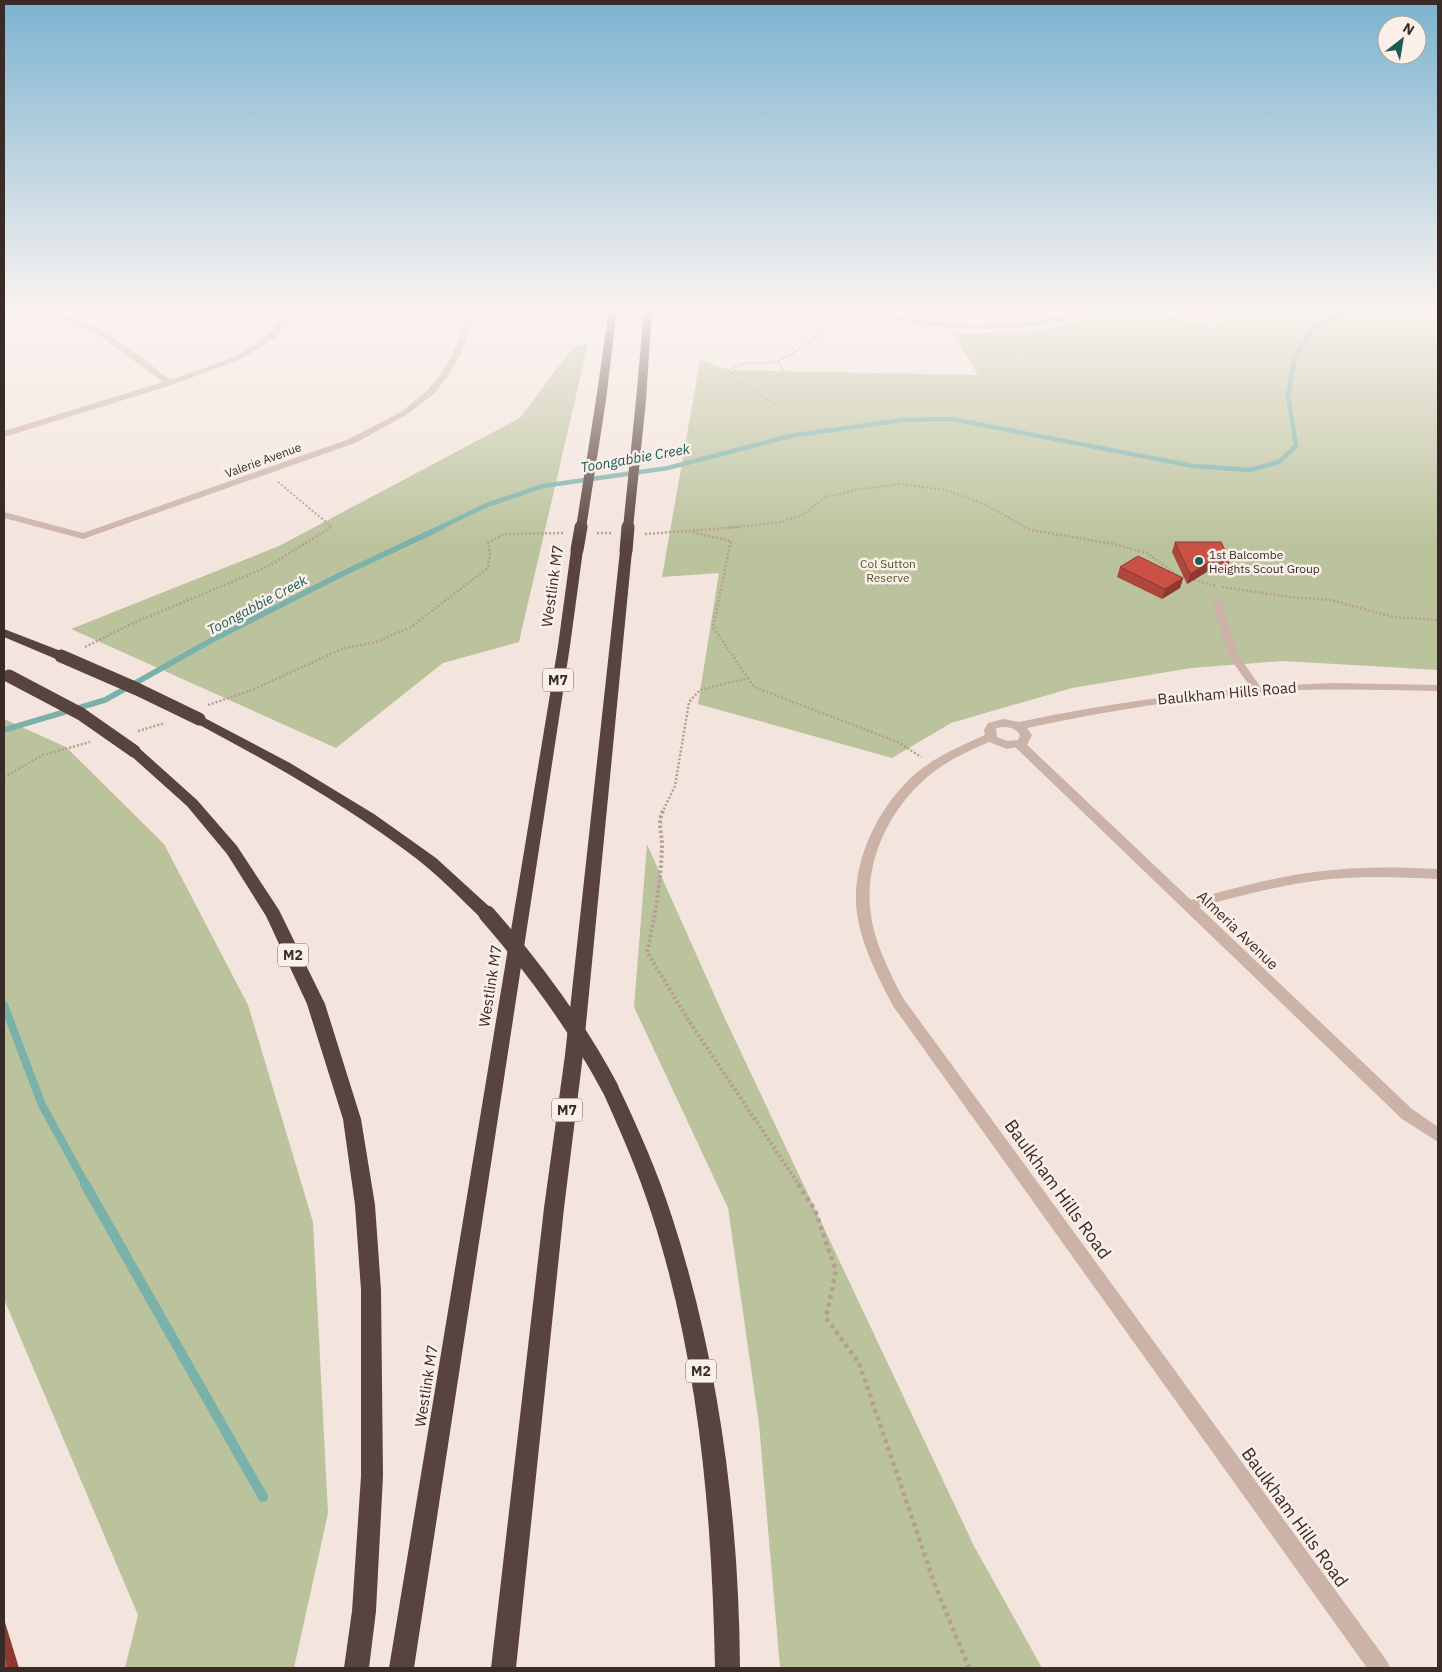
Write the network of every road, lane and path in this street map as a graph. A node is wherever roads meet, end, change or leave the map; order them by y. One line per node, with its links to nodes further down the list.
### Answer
1 (156, 387): 7 (street)
2 (435, 387): 8 (street, Valerie Avenue)
3 (602, 387): 36 (highway, Westlink M7 / M7, bridge)
4 (642, 387): 37 (highway, M7, bridge)
5 (750, 387): 6 (path)
6 (775, 404)
7 (4, 434)
8 (266, 472): 9 (street, Valerie Avenue); 18 (path)
9 (4, 515)
10 (590, 532): 13 (path)
11 (688, 532): 14 (path); 16 (path); 20 (path)
12 (572, 533): 23 (path)
13 (618, 533)
14 (644, 534)
15 (1216, 600): 22 (lane)
16 (1438, 620)
17 (4, 633): 23 (highway, M2, bridge)
18 (84, 648)
19 (7, 675): 35 (highway, M2, bridge)
20 (748, 678): 30 (path); 39 (path)
21 (1438, 688): 22 (street, Baulkham Hills Road)
22 (1256, 689): 25 (street, Baulkham Hills Road)
23 (202, 713): 38 (highway, M2, bridge)
24 (171, 720): 26 (path)
25 (1019, 726): 27 (street); 29 (street)
26 (137, 731)
27 (991, 737): 29 (street); 30 (street, Baulkham Hills Road)
28 (93, 741): 31 (path)
29 (1019, 744): 33 (street, Almeria Avenue)
30 (934, 766): 40 (street, Baulkham Hills Road)
31 (4, 776)
32 (1438, 874): 33 (street)
33 (1189, 905): 34 (street, Almeria Avenue)
34 (1438, 1135)
35 (357, 1668)
36 (401, 1668)
37 (503, 1668)
38 (728, 1668)
39 (969, 1668)
40 (1380, 1668)

